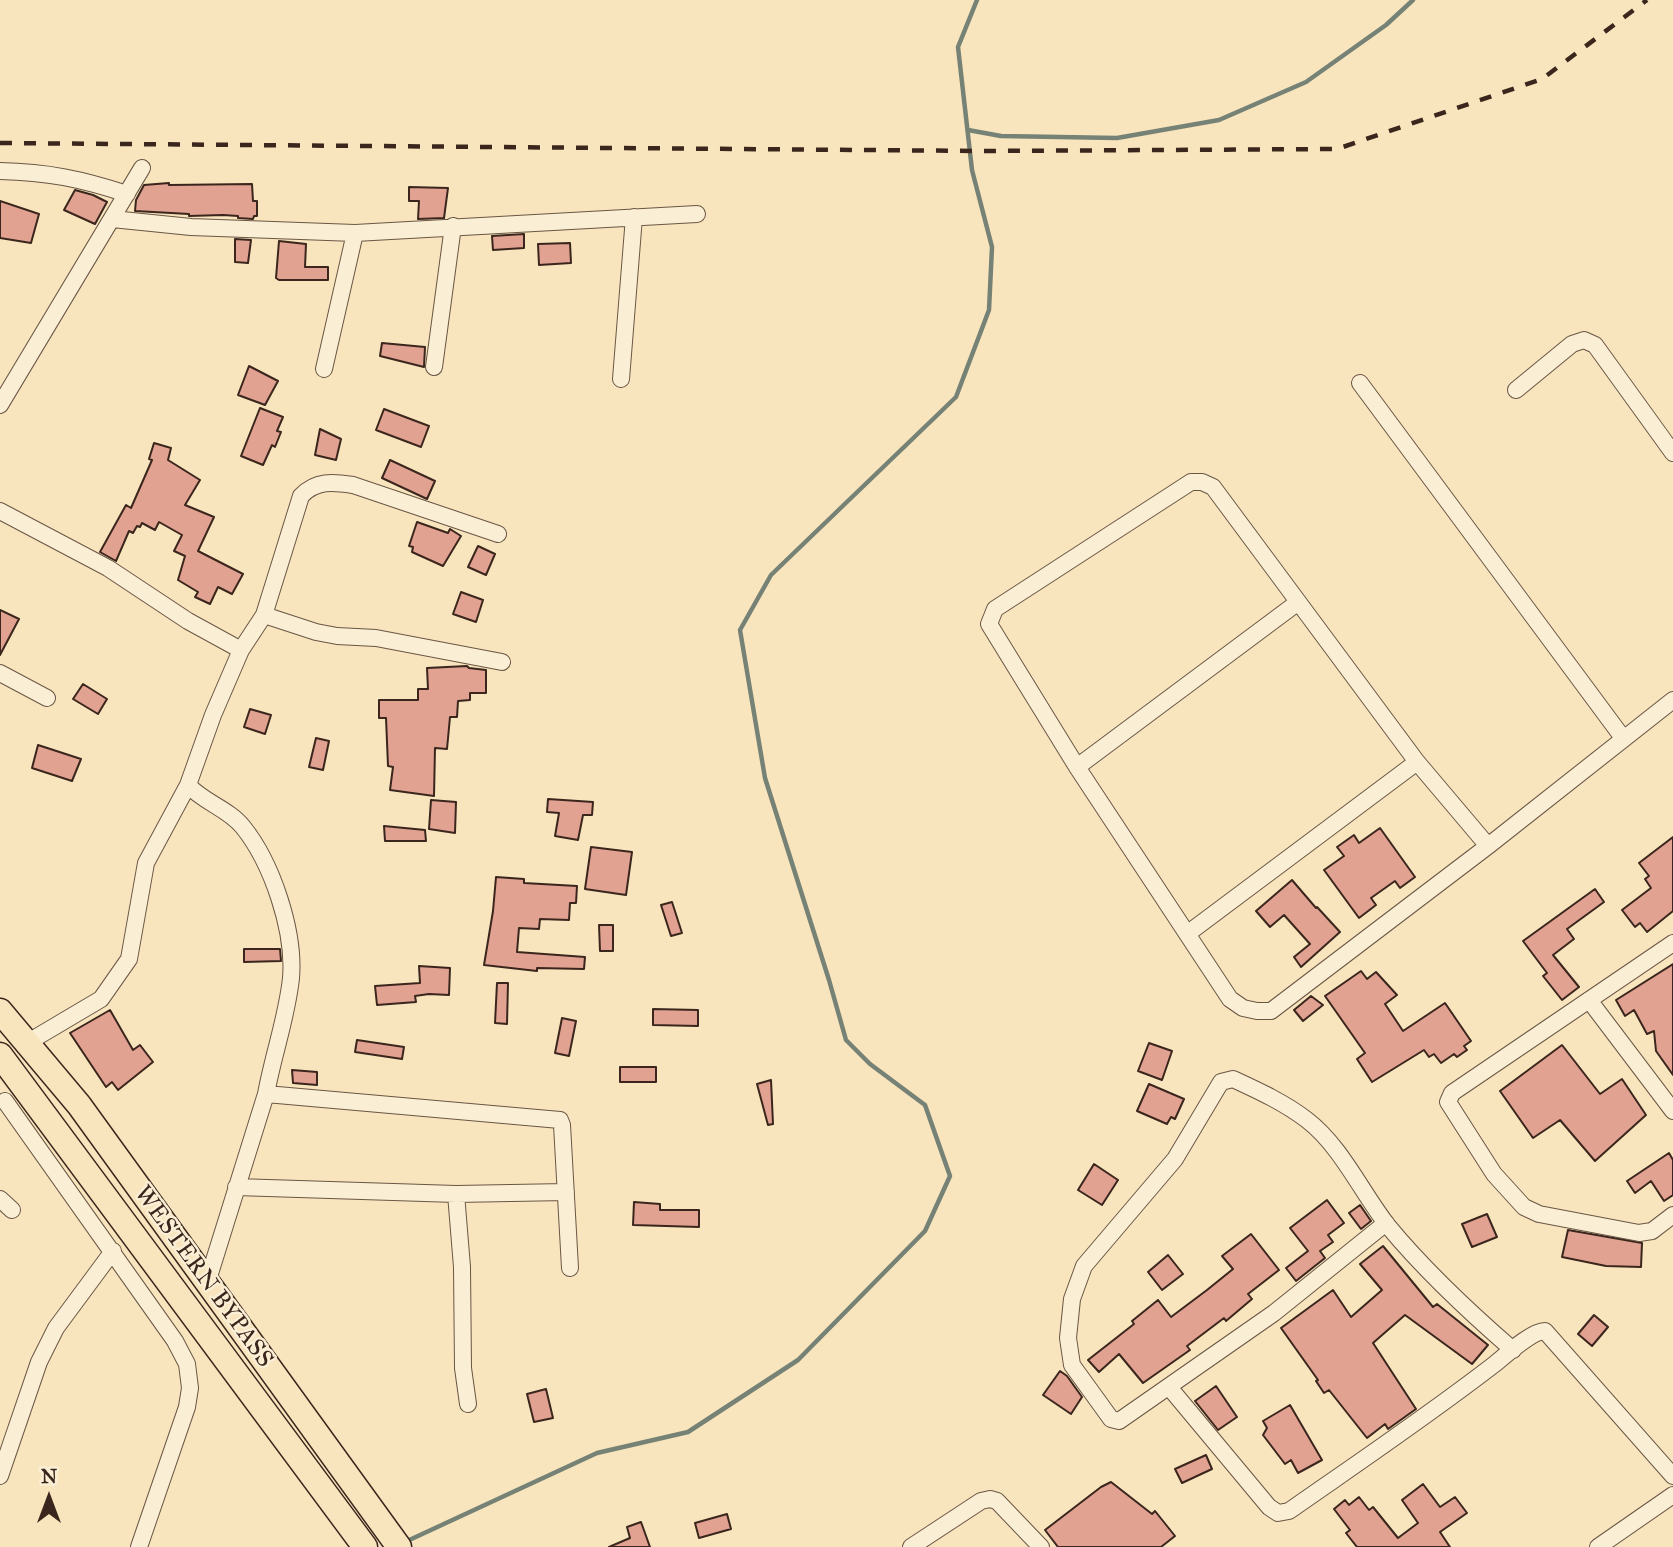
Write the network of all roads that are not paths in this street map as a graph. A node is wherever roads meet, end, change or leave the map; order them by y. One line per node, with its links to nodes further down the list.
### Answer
1 (142, 168): 3 (street)
2 (0, 171): 3 (street)
3 (127, 194): 6 (street)
4 (696, 214): 5 (street)
5 (634, 217): 7 (street); 11 (street)
6 (112, 219): 8 (street); 14 (street)
7 (453, 226): 8 (street); 9 (street)
8 (355, 233): 10 (street)
9 (434, 367)
10 (324, 369)
11 (621, 379)
12 (1360, 383): 25 (street)
13 (1516, 390): 15 (street)
14 (0, 405)
15 (1673, 453)
16 (0, 511): 20 (street)
17 (498, 534): 19 (street)
18 (1297, 603): 26 (street); 27 (street); 27 (street)
19 (264, 615): 20 (street); 21 (street)
20 (241, 650): 28 (street)
21 (502, 662)
22 (0, 673): 23 (street)
23 (47, 698)
24 (1673, 701): 25 (street)
25 (1623, 738): 29 (street)
26 (1417, 762): 29 (street); 30 (street)
27 (1077, 767): 30 (street)
28 (188, 785): 34 (street); 37 (street)
29 (1489, 846): 30 (street)
30 (1186, 934)
31 (1673, 943): 32 (street)
32 (1589, 1000): 39 (street); 45 (street)
33 (0, 1012): 34 (main road, WESTERN BYPASS)
34 (25, 1044): 49 (main road, WESTERN BYPASS)
35 (0, 1055): 36 (main road, WESTERN BYPASS)
36 (22, 1082): 38 (street); 56 (main road, WESTERN BYPASS)
37 (266, 1094): 40 (street); 41 (street)
38 (2, 1103): 47 (street)
39 (1673, 1111)
40 (236, 1187): 42 (street); 49 (street)
41 (566, 1192): 42 (street); 48 (street)
42 (456, 1194): 52 (street)
43 (0, 1199): 44 (street)
44 (12, 1210)
45 (1673, 1215)
46 (1386, 1223): 50 (street); 51 (street); 51 (street)
47 (113, 1251): 53 (street); 57 (street)
48 (570, 1268)
49 (207, 1283): 58 (main road, WESTERN BYPASS)
50 (1513, 1350): 51 (street); 54 (street)
51 (1168, 1387)
52 (468, 1404)
53 (0, 1476)
54 (1673, 1476)
55 (1673, 1495): 61 (street)
56 (360, 1539)
57 (139, 1547)
58 (399, 1547)
59 (911, 1547): 60 (street)
60 (1041, 1547)
61 (1598, 1547)

